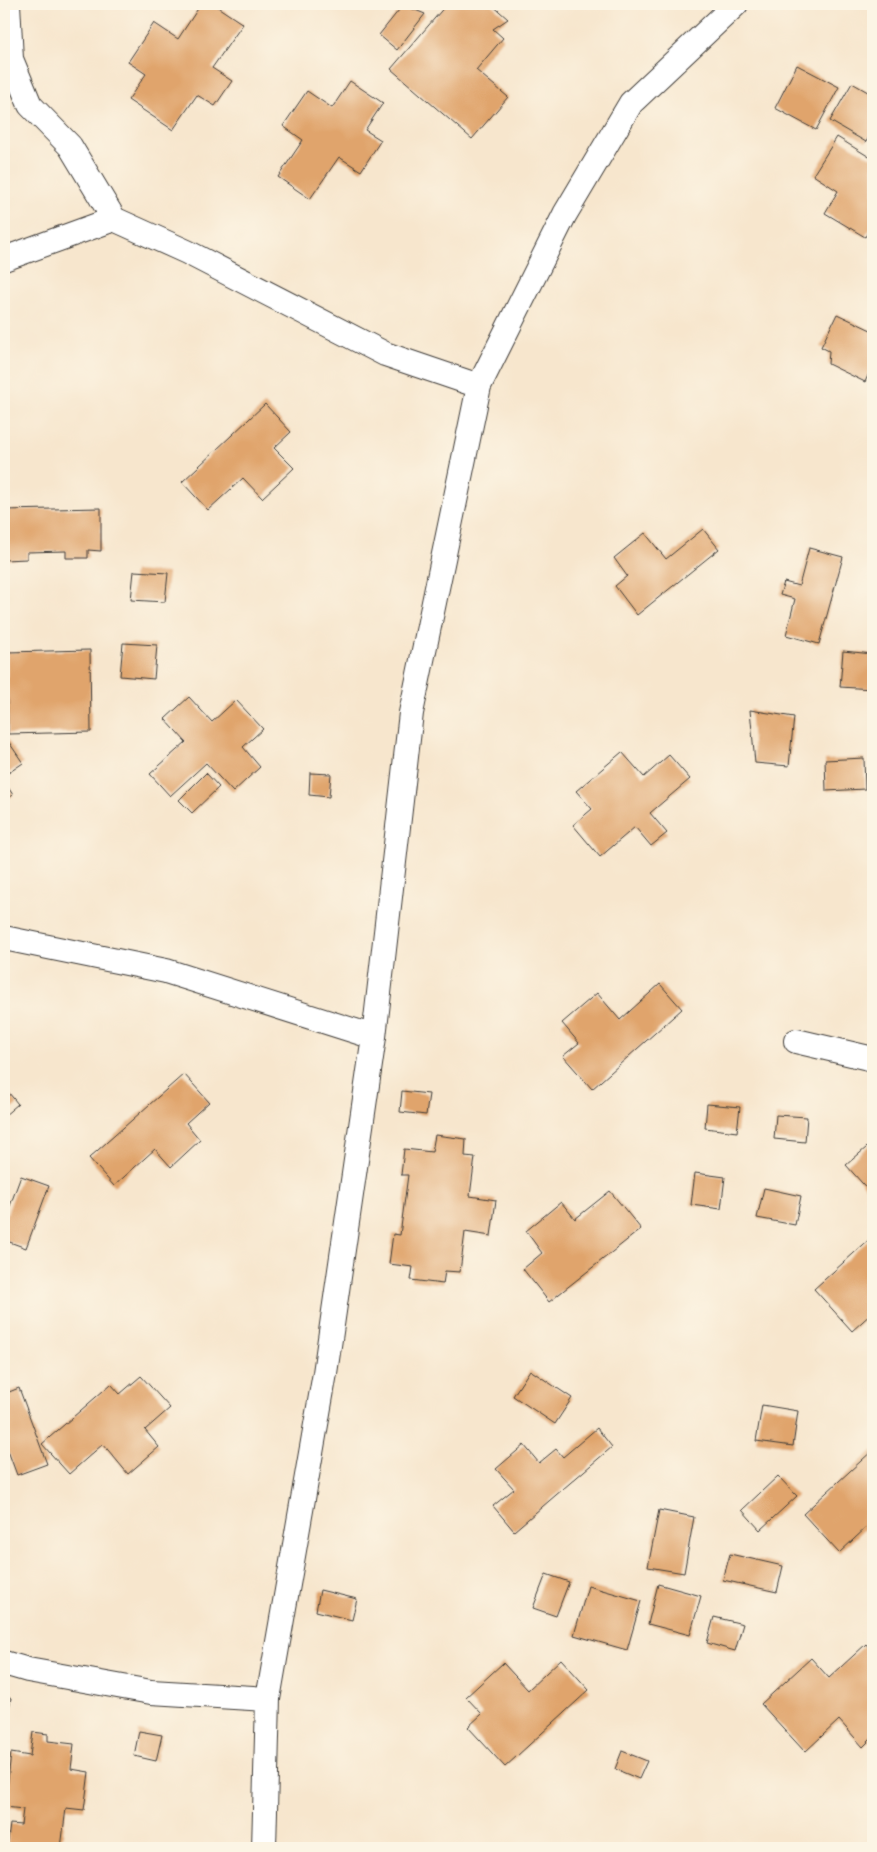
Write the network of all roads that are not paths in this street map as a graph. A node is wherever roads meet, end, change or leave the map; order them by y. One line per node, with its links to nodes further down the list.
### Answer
1 (8, 4): 3 (street)
2 (736, 4): 5 (street)
3 (114, 219): 4 (street); 5 (street)
4 (4, 259)
5 (479, 386): 7 (street)
6 (4, 938): 7 (street)
7 (374, 1036): 11 (street)
8 (796, 1041): 9 (street)
9 (873, 1059)
10 (4, 1662): 11 (street)
11 (268, 1700): 12 (street)
12 (264, 1848)

